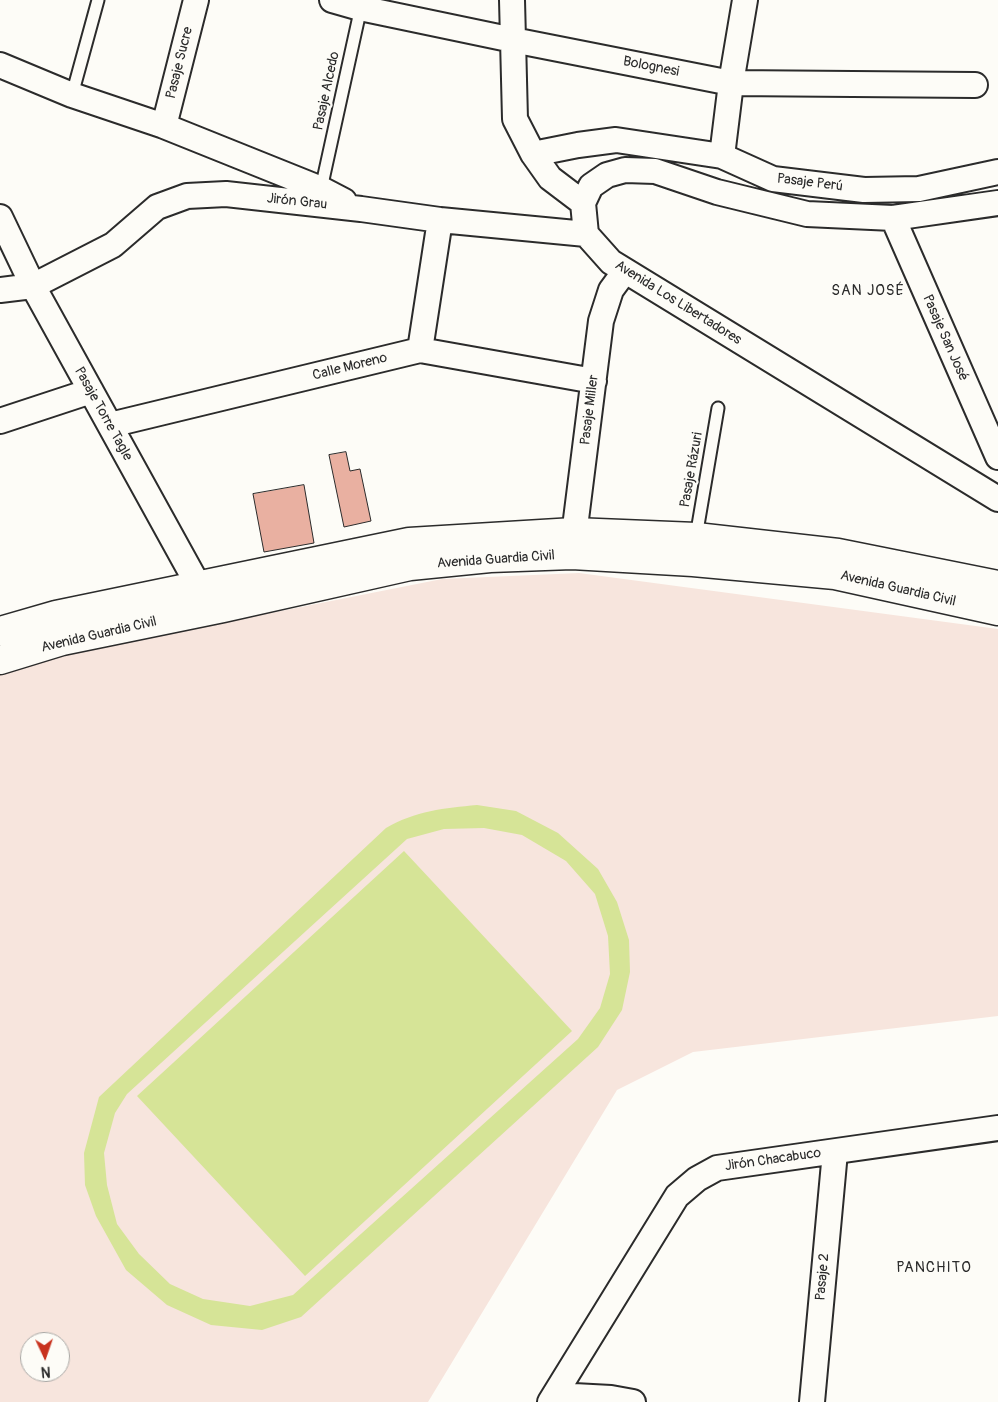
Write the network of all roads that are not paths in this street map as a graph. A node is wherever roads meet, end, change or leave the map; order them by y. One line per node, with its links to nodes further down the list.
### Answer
1 (98, 0): 11 (lane)
2 (196, 0): 12 (street, Pasaje Sucre)
3 (332, 0): 6 (street, Bolognesi)
4 (512, 0): 7 (street)
5 (745, 0): 9 (street)
6 (361, 4): 7 (street, Bolognesi); 16 (lane, Pasaje Alcedo)
7 (512, 40): 9 (street, Bolognesi); 13 (street)
8 (0, 65): 11 (street)
9 (731, 83): 10 (street, Bolognesi); 14 (street)
10 (975, 85)
11 (72, 94): 12 (street)
12 (164, 126): 16 (street)
13 (533, 154): 14 (street, Pasaje Perú); 17 (street)
14 (722, 156): 15 (street, Pasaje Perú)
15 (998, 172)
16 (321, 189): 19 (street)
17 (583, 203): 21 (street); 23 (street)
18 (998, 203): 21 (street)
19 (361, 209): 22 (street, Jirón Grau); 25 (street, Jirón Grau)
20 (0, 217): 25 (street, Pasaje Torre Tagle)
21 (893, 218): 33 (street, Pasaje San José)
22 (440, 220): 23 (street, Jirón Grau); 27 (street)
23 (586, 234): 24 (street, Avenida Los Libertadores)
24 (624, 271): 28 (street, Pasaje Miller); 34 (street, Avenida Los Libertadores)
25 (33, 286): 26 (street); 29 (street, Pasaje Torre Tagle)
26 (0, 290)
27 (420, 350): 28 (street, Calle Moreno); 32 (street, Calle Moreno)
28 (594, 381): 36 (street, Pasaje Miller)
29 (90, 391): 31 (street); 32 (street, Pasaje Torre Tagle)
30 (718, 408): 35 (lane, Pasaje Rázuri)
31 (0, 421)
32 (110, 425): 37 (street, Pasaje Torre Tagle)
33 (998, 457)
34 (998, 499)
35 (696, 537): 36 (street, Avenida Guardia Civil); 38 (street, Avenida Guardia Civil)
36 (573, 544): 37 (street, Avenida Guardia Civil); 39 (street, Avenida Guardia Civil); 40 (street, Avenida Guardia Civil)
37 (198, 585): 39 (street, Pasaje Torre Tagle); 41 (street, Avenida Guardia Civil)
38 (998, 585)
39 (205, 612): 42 (street, Avenida Guardia Civil)
40 (998, 612)
41 (0, 631)
42 (0, 660)
43 (998, 1128): 44 (street, Jirón Chacabuco)
44 (835, 1152): 45 (street, Jirón Chacabuco); 47 (street, Pasaje 2)
45 (557, 1392): 46 (street)
46 (633, 1402)
47 (812, 1402)

